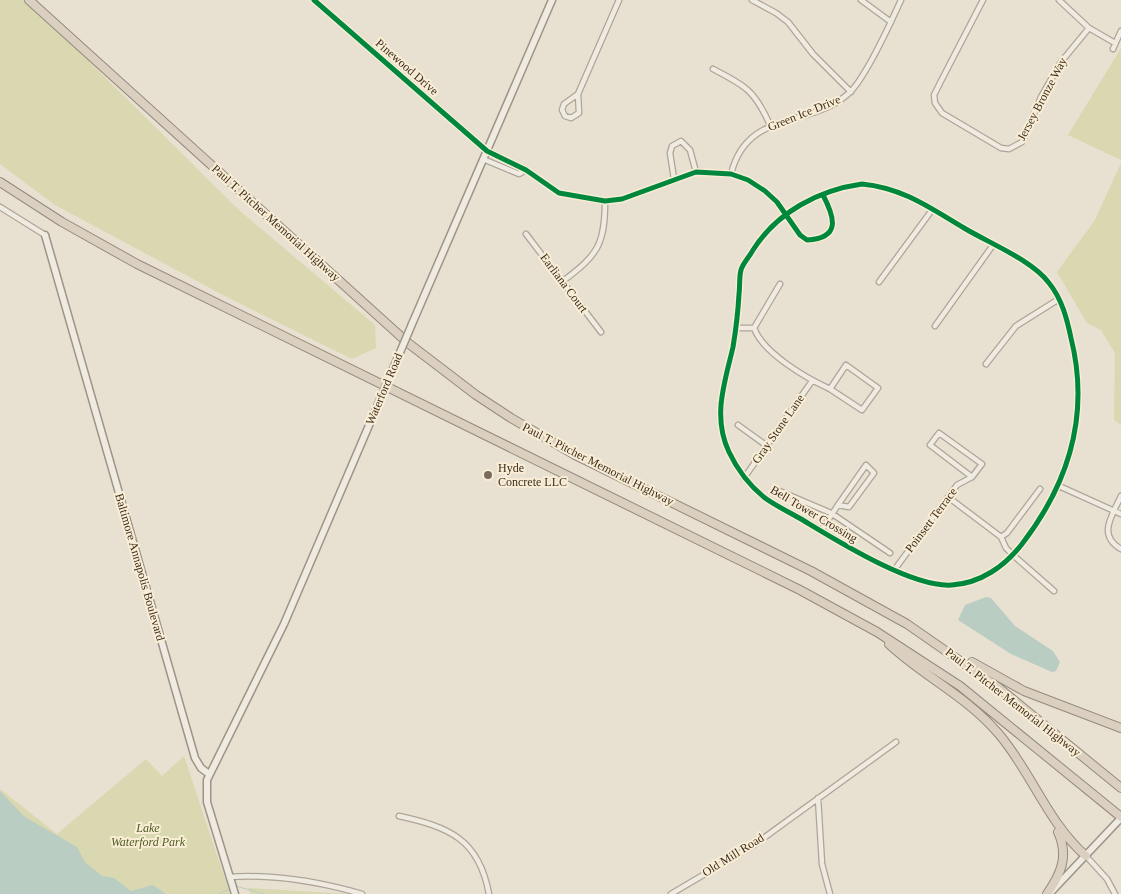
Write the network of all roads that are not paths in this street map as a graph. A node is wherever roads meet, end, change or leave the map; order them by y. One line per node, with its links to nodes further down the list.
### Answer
1 (29, 0): 65 (highway, Paul T. Pitcher Memorial Highway)
2 (314, 0): 19 (street, Pinewood Drive)
3 (552, 0): 19 (main road, Waterford Road)
4 (619, 0): 17 (street)
5 (752, 0): 16 (street)
6 (861, 0): 10 (street)
7 (901, 0): 10 (street, Green Ice Drive)
8 (983, 0): 11 (street, Jersey Bronze Way)
9 (1059, 0): 11 (street)
10 (890, 22): 16 (street, Green Ice Drive)
11 (1089, 28): 13 (street)
12 (1121, 31): 13 (street)
13 (1115, 43): 14 (street)
14 (1113, 49)
15 (713, 69): 18 (street)
16 (851, 92): 18 (street, Green Ice Drive)
17 (578, 94): 17 (street)
18 (770, 126): 23 (street, Green Ice Drive)
19 (487, 151): 20 (main road, Waterford Road); 21 (street, Pinewood Drive)
20 (484, 159): 21 (street); 69 (main road, Waterford Road, bridge)
21 (526, 170): 27 (street, Pinewood Drive)
22 (696, 172): 23 (street); 24 (street); 24 (street)
23 (731, 174): 30 (street)
24 (674, 179): 27 (street)
25 (0, 182): 66 (highway, Paul T. Pitcher Memorial Highway)
26 (822, 195): 29 (street, Bell Tower Crossing); 30 (street, Bell Tower Crossing); 30 (street)
27 (605, 201): 34 (street)
28 (0, 207): 32 (street)
29 (932, 210): 33 (street, Bell Tower Crossing); 35 (street)
30 (786, 213): 39 (street, Bell Tower Crossing)
31 (526, 234): 34 (street, Earliana Court)
32 (45, 235): 69 (main road, Baltimore Annapolis Boulevard)
33 (993, 244): 37 (street, Bell Tower Crossing); 38 (street)
34 (563, 281): 41 (street, Earliana Court)
35 (880, 282)
36 (780, 284): 40 (street)
37 (1059, 299): 42 (street); 49 (street, Bell Tower Crossing)
38 (934, 326)
39 (736, 328): 40 (street); 48 (street, Bell Tower Crossing)
40 (754, 328): 43 (street)
41 (601, 332)
42 (986, 364)
43 (812, 381): 44 (street); 46 (street, Gray Stone Lane)
44 (830, 389): 44 (street)
45 (738, 425): 46 (street)
46 (767, 446): 48 (street, Gray Stone Lane)
47 (972, 477): 47 (street); 53 (street, Poinsett Terrace)
48 (744, 478): 58 (street, Bell Tower Crossing)
49 (1059, 486): 55 (street); 62 (street, Bell Tower Crossing)
50 (778, 490): 56 (street)
51 (1040, 490): 59 (street)
52 (1121, 496): 55 (street)
53 (948, 497): 59 (street); 63 (street, Poinsett Terrace)
54 (838, 504): 54 (street); 56 (street)
55 (1114, 511): 57 (street); 60 (street)
56 (831, 513): 58 (street); 61 (street)
57 (1121, 514)
58 (821, 531): 63 (street, Bell Tower Crossing)
59 (1002, 537): 62 (street)
60 (1121, 549)
61 (890, 554)
62 (1013, 555): 63 (street, Bell Tower Crossing); 64 (street)
63 (895, 569)
64 (1054, 591)
65 (907, 624): 67 (highway); 70 (highway, Paul T. Pitcher Memorial Highway)
66 (877, 632): 72 (highway); 74 (highway, Paul T. Pitcher Memorial Highway)
67 (1121, 728)
68 (896, 742): 71 (street, Old Mill Road)
69 (209, 774): 76 (main road)
70 (1121, 788)
71 (818, 798): 80 (street, Old Mill Road); 81 (street)
72 (1049, 812): 75 (highway); 82 (highway)
73 (399, 816): 79 (street)
74 (1121, 818): 75 (main road)
75 (1086, 856): 82 (main road); 83 (street)
76 (229, 878): 77 (main road); 78 (street)
77 (235, 894)
78 (362, 894)
79 (489, 894)
80 (671, 894)
81 (830, 894)
82 (1048, 894)
83 (1115, 894)

